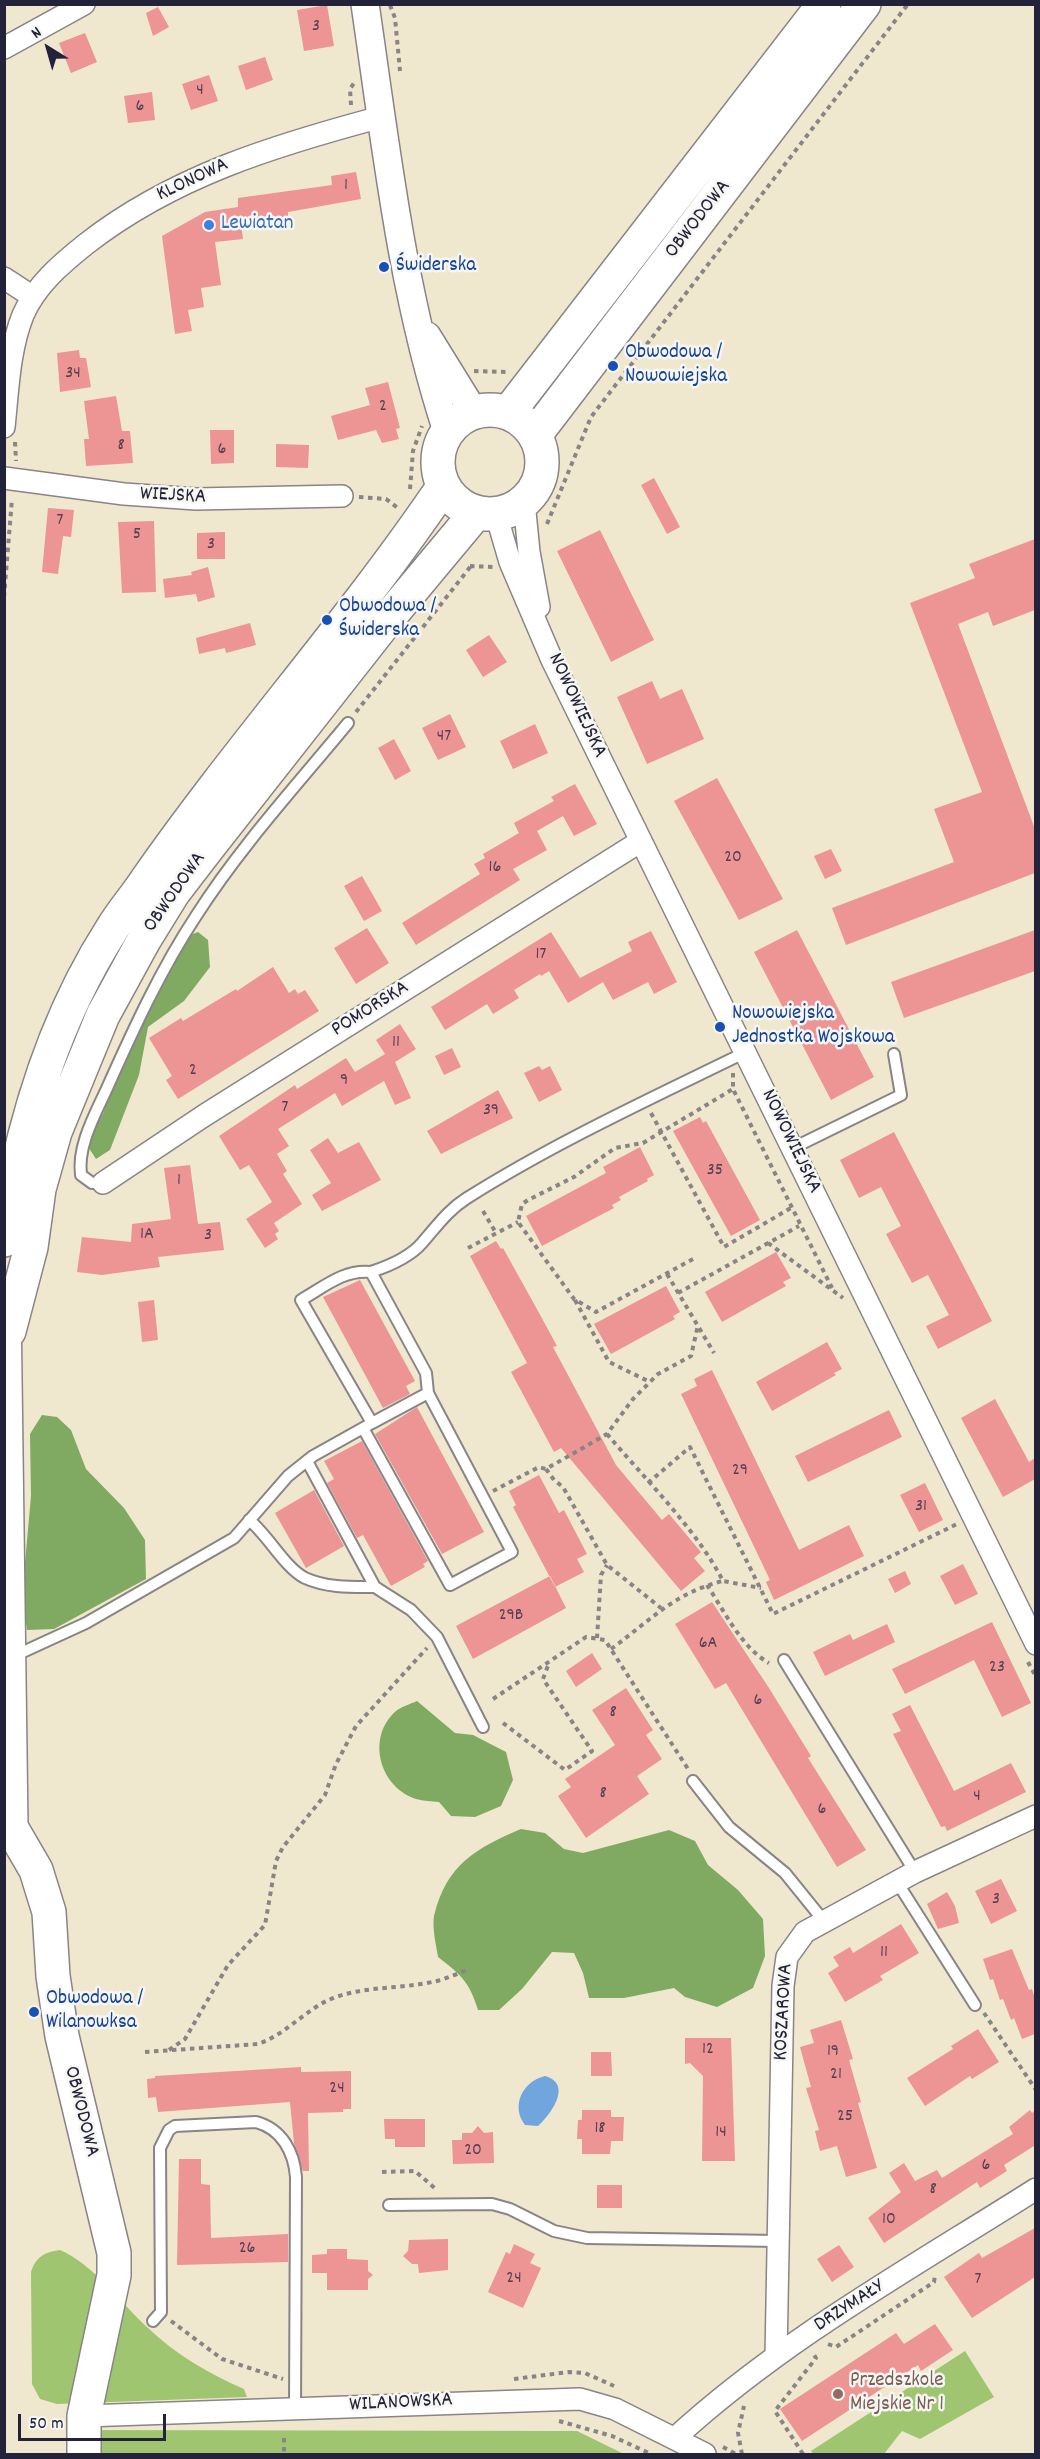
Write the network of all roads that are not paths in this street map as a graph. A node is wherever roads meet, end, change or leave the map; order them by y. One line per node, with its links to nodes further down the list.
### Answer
1 (84, 4): 5 (street)
2 (365, 4): 6 (street)
3 (824, 4): 11 (main road, OBWODOWA)
4 (864, 4): 14 (main road, OBWODOWA)
5 (4, 48)
6 (381, 117): 8 (street, KLONOWA); 9 (street)
7 (4, 278): 8 (street)
8 (33, 297): 13 (street, KLONOWA)
9 (419, 323): 10 (street); 12 (street)
10 (474, 412): 11 (main road); 12 (main road)
11 (508, 413): 14 (main road)
12 (435, 427): 16 (main road)
13 (10, 429)
14 (535, 435): 18 (main road, OBWODOWA)
15 (13, 479): 17 (street, WIEJSKA)
16 (443, 487): 18 (main road); 26 (main road, OBWODOWA)
17 (342, 496)
18 (499, 510): 19 (street, NOWOWIEJSKA); 19 (street, NOWOWIEJSKA); 29 (main road, OBWODOWA)
19 (546, 640): 21 (street, NOWOWIEJSKA)
20 (348, 723): 25 (lane)
21 (641, 841): 23 (street, NOWOWIEJSKA); 25 (street, POMORSKA)
22 (894, 1054): 24 (lane)
23 (739, 1055): 24 (street, NOWOWIEJSKA); 27 (lane)
24 (793, 1148): 35 (street, NOWOWIEJSKA)
25 (103, 1183)
26 (4, 1240)
27 (371, 1272): 30 (lane); 31 (lane)
28 (4, 1303): 29 (main road, OBWODOWA)
29 (7, 1341): 36 (main road, OBWODOWA)
30 (428, 1393): 31 (lane); 31 (lane)
31 (368, 1426): 32 (lane)
32 (307, 1461): 33 (lane); 34 (lane)
33 (249, 1520): 34 (lane); 36 (lane)
34 (375, 1587): 38 (lane)
35 (1035, 1644)
36 (8, 1658): 50 (main road, OBWODOWA)
37 (784, 1660): 41 (lane)
38 (483, 1727)
39 (693, 1781): 42 (lane)
40 (1035, 1816): 41 (street, KOSZAROWA)
41 (906, 1877): 42 (street, KOSZAROWA); 43 (lane)
42 (823, 1920): 46 (street, KOSZAROWA)
43 (975, 2005)
44 (1035, 2189): 48 (street, DRZYMAŁY)
45 (389, 2205): 46 (lane)
46 (778, 2241): 48 (street, KOSZAROWA)
47 (157, 2316): 49 (lane)
48 (776, 2356): 51 (street, DRZYMAŁY)
49 (295, 2410): 50 (street, WILANOWSKA); 51 (street, WILANOWSKA)
50 (84, 2416): 52 (main road, OBWODOWA)
51 (675, 2438): 53 (street, WILANOWSKA)
52 (84, 2454)
53 (705, 2454)

